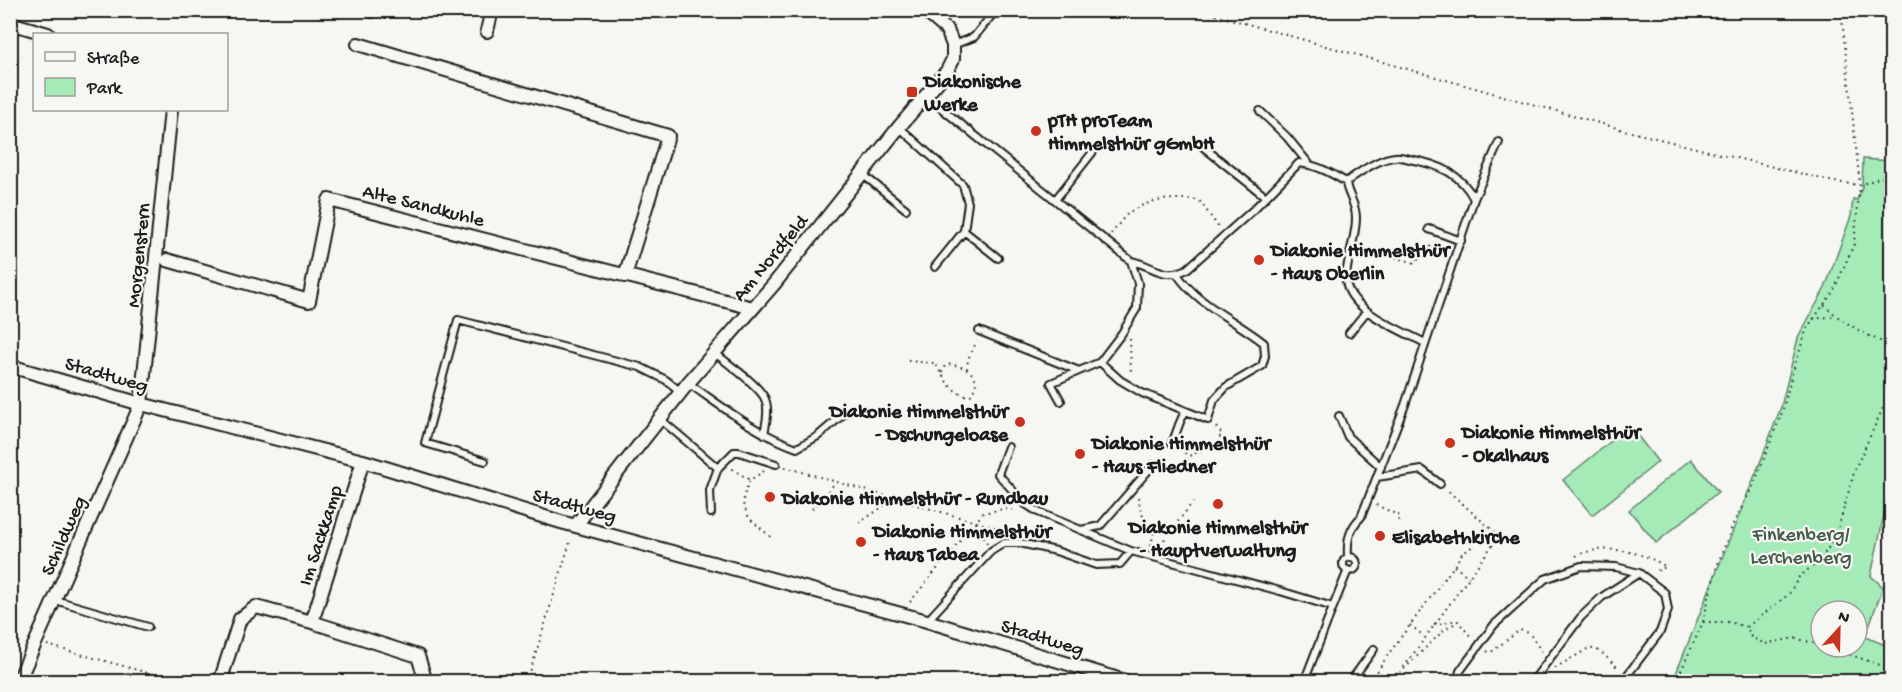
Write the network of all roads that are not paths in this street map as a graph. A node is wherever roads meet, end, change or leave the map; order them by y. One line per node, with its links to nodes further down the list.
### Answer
1 (492, 10): 5 (street)
2 (924, 10): 8 (street)
3 (996, 10): 8 (lane)
4 (10, 23): 6 (street)
5 (487, 31)
6 (45, 33)
7 (358, 44): 31 (street)
8 (953, 45): 9 (street, Am Nordfeld)
9 (926, 96): 12 (street, Am Nordfeld); 21 (lane)
10 (171, 111): 43 (street, Morgenstern)
11 (1260, 111): 16 (lane)
12 (899, 127): 17 (street, Am Nordfeld); 24 (lane)
13 (1499, 142): 20 (lane)
14 (1202, 146): 19 (lane)
15 (1096, 148): 21 (lane)
16 (1310, 164): 18 (lane); 19 (lane)
17 (862, 174): 22 (lane); 32 (street, Am Nordfeld)
18 (1346, 182): 20 (lane); 33 (lane)
19 (1266, 197): 30 (lane)
20 (1474, 199): 25 (lane)
21 (1055, 200): 28 (lane)
22 (906, 209)
23 (1429, 229): 25 (lane)
24 (964, 231): 26 (lane); 29 (lane)
25 (1461, 241): 36 (lane)
26 (998, 258)
27 (168, 260): 31 (street, Alte Sandkuhle)
28 (1131, 261): 30 (lane); 38 (lane)
29 (935, 267)
30 (1177, 274): 45 (lane)
31 (625, 276): 32 (street, Alte Sandkuhle)
32 (753, 308): 37 (street, Am Nordfeld)
33 (1367, 311): 35 (lane); 36 (lane)
34 (979, 331): 40 (lane)
35 (1349, 333)
36 (1425, 343): 56 (lane)
37 (714, 352): 41 (street, Am Nordfeld); 48 (lane)
38 (1100, 362): 40 (lane); 45 (lane)
39 (10, 366): 43 (street, Stadtweg)
40 (1079, 371): 42 (lane)
41 (684, 387): 47 (street, Am Nordfeld); 48 (lane); 52 (lane)
42 (1061, 401)
43 (141, 404): 51 (street, Stadtweg); 66 (street, Schildweg)
44 (847, 411): 48 (lane)
45 (1186, 411): 49 (lane)
46 (1339, 416): 56 (lane)
47 (660, 419): 54 (lane); 60 (street, Am Nordfeld)
48 (764, 434)
49 (1172, 443)
50 (1008, 447): 61 (lane)
51 (363, 461): 60 (street, Stadtweg); 69 (street, Im Sackkamp)
52 (485, 461)
53 (776, 464): 54 (lane)
54 (721, 465): 59 (lane)
55 (1153, 465): 61 (lane)
56 (1381, 467): 57 (lane)
57 (1377, 477): 58 (lane); 63 (lane)
58 (1440, 484)
59 (711, 513)
60 (576, 525): 68 (street, Stadtweg)
61 (1081, 530): 62 (lane)
62 (1131, 551): 67 (lane); 68 (lane)
63 (1347, 557): 64 (lane); 64 (lane)
64 (1348, 570): 67 (lane)
65 (1639, 573): 72 (lane); 79 (lane); 80 (lane)
66 (54, 600): 70 (lane); 73 (street, Schildweg)
67 (1333, 607): 77 (lane)
68 (927, 621): 76 (street, Stadtweg)
69 (312, 622): 74 (street); 75 (street)
70 (148, 627)
71 (1374, 649): 78 (lane)
72 (1624, 679)
73 (18, 681)
74 (220, 681)
75 (426, 681)
76 (1128, 681)
77 (1304, 681)
78 (1350, 681)
79 (1457, 681)
80 (1533, 681)

